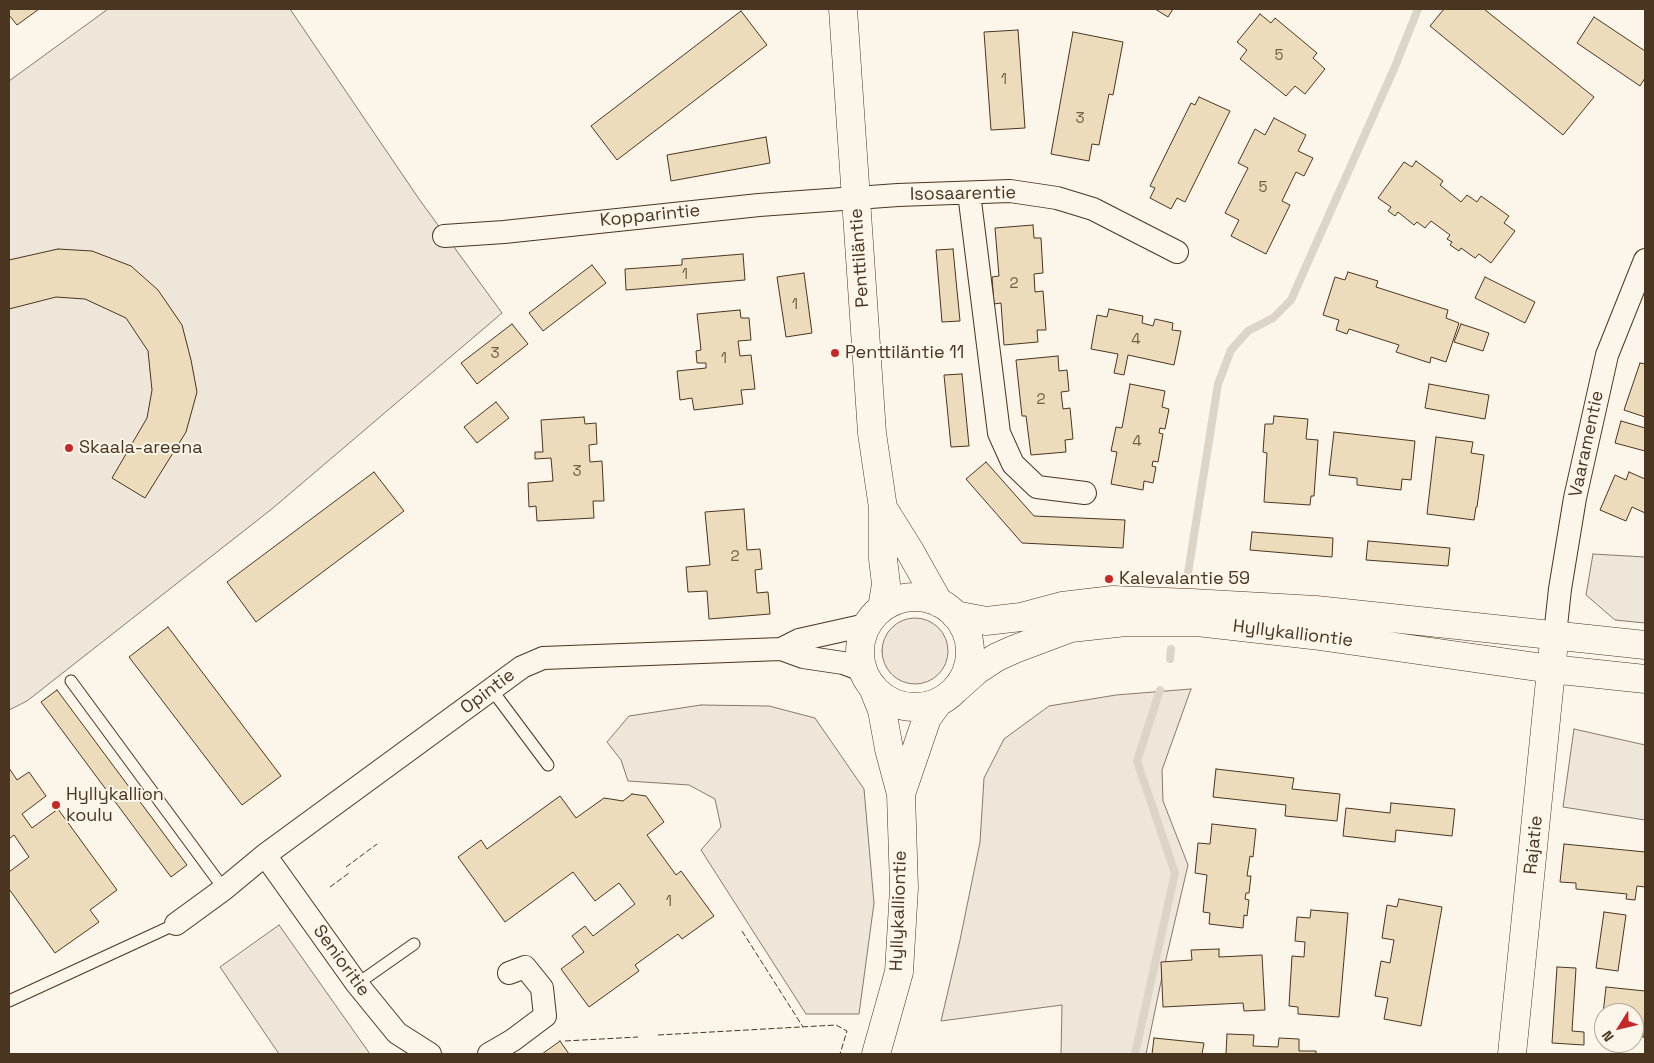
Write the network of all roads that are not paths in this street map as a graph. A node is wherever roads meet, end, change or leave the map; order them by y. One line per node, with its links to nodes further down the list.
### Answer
1 (843, 9): 3 (main road, Penttiläntie)
2 (969, 193): 3 (street, Isosaarentie); 5 (street, Isosaarentie); 7 (street)
3 (856, 198): 4 (street, Kopparintie); 8 (main road, Penttiläntie)
4 (444, 236)
5 (1177, 252)
6 (1645, 260): 11 (street, Vaaramentie)
7 (1085, 493)
8 (882, 508): 9 (main road, Penttiläntie); 10 (main road, Penttiläntie)
9 (947, 609): 10 (main road); 11 (main road, Hyllykalliontie); 19 (main road)
10 (874, 616): 13 (street); 16 (main road)
11 (1555, 635): 12 (main road, Hyllykalliontie); 14 (main road, Rajatie)
12 (1645, 645)
13 (781, 649): 16 (street, Opintie); 18 (street, Opintie)
14 (1552, 669): 15 (main road, Hyllykalliontie); 19 (main road, Hyllykalliontie); 32 (main road, Rajatie)
15 (1645, 679)
16 (868, 680): 19 (main road); 21 (main road, Hyllykalliontie)
17 (71, 681): 23 (lane)
18 (492, 690): 20 (lane); 22 (street, Opintie)
19 (947, 696): 21 (main road, Hyllykalliontie)
20 (548, 765)
21 (901, 794): 31 (main road, Hyllykalliontie)
22 (265, 855): 23 (street, Opintie); 27 (street, Senioritie)
23 (224, 889): 24 (street, Opintie)
24 (176, 924): 28 (lane)
25 (414, 944): 27 (lane)
26 (509, 973): 30 (street)
27 (357, 984): 29 (street, Senioritie)
28 (9, 1001)
29 (430, 1054)
30 (489, 1054)
31 (876, 1054)
32 (1512, 1054)

